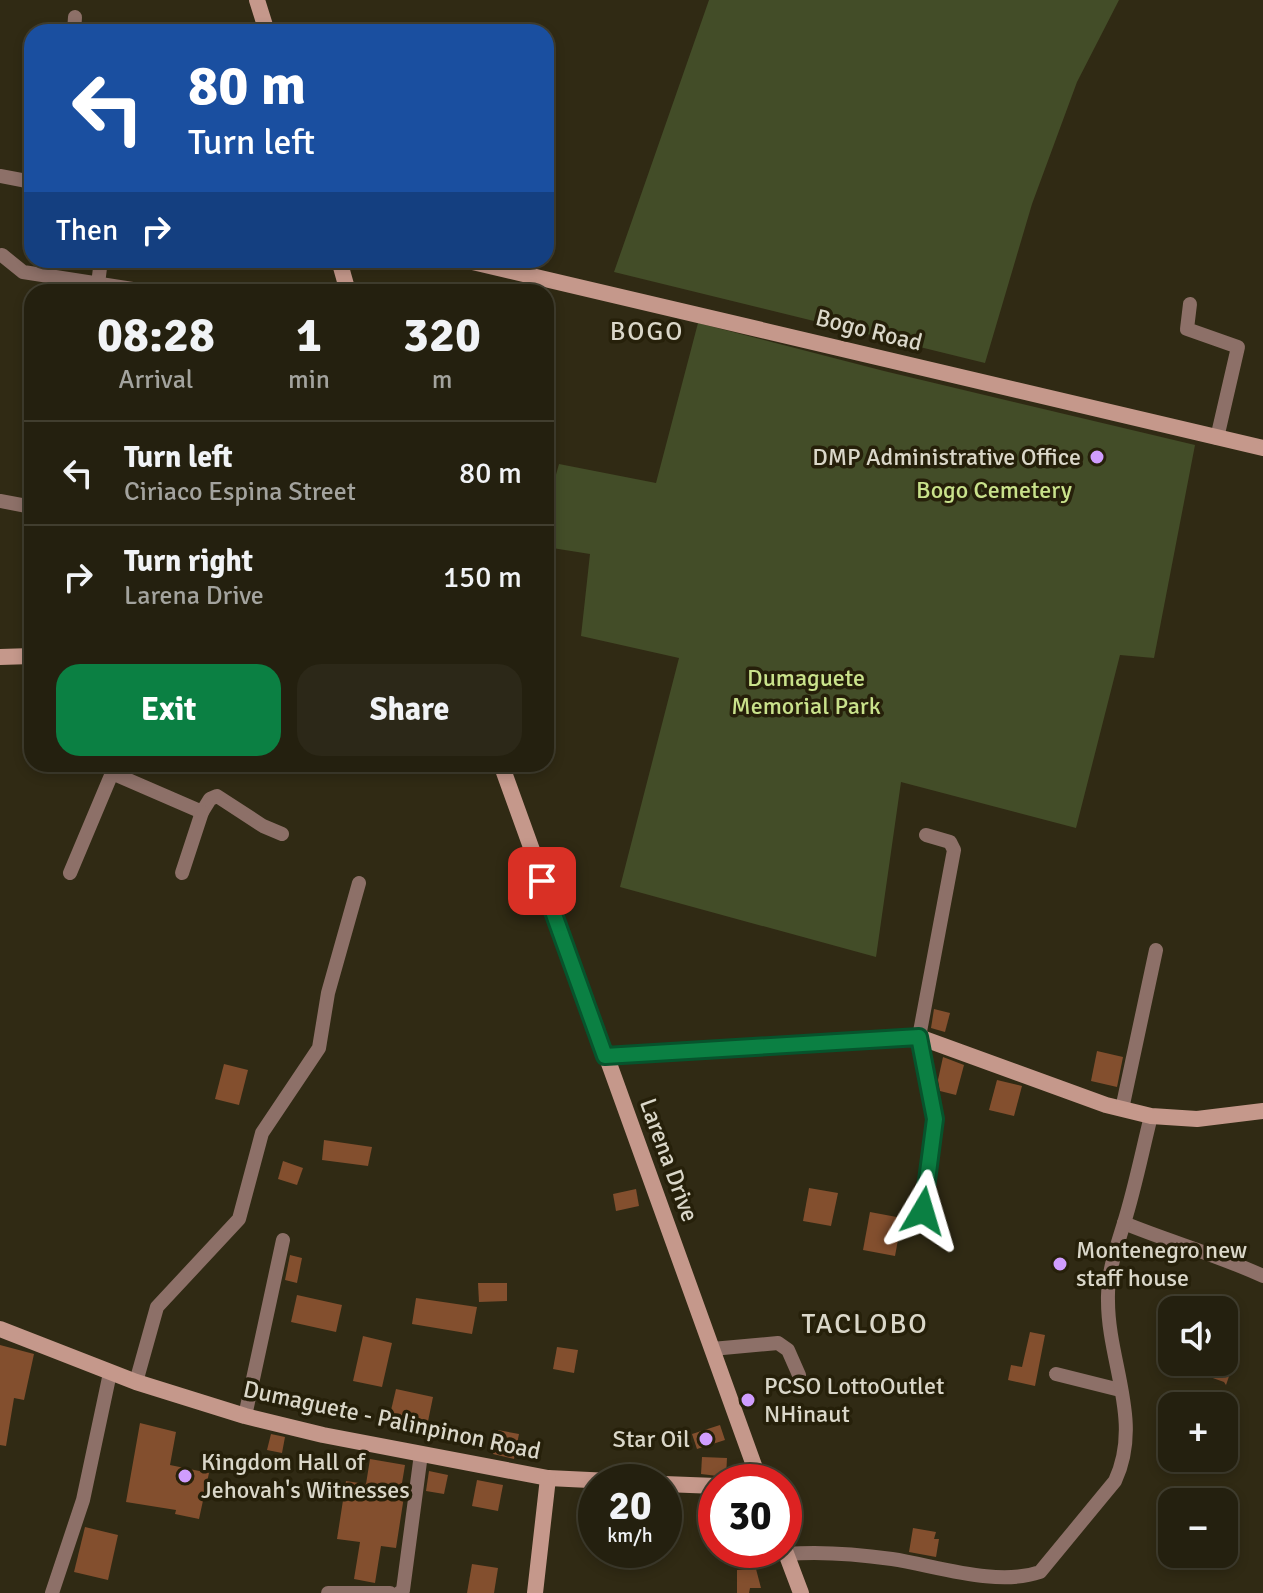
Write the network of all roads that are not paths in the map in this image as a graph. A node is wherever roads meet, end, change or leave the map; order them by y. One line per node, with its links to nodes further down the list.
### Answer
1 (257, 0): 2 (main road)
2 (264, 24)
3 (0, 176): 4 (street)
4 (24, 180)
5 (2, 255): 7 (street)
6 (498, 268): 9 (main road, Bogo Road)
7 (79, 284)
8 (1190, 304): 9 (street)
9 (1217, 438): 10 (main road, Bogo Road)
10 (1263, 448)
11 (0, 501): 12 (street)
12 (24, 506)
13 (24, 656): 14 (main road)
14 (0, 657)
15 (112, 772): 21 (street)
16 (122, 772): 18 (street)
17 (504, 772): 26 (main road, Larena Drive)
18 (202, 812): 19 (street); 22 (street)
19 (282, 834)
20 (926, 835): 25 (street)
21 (70, 873)
22 (182, 873)
23 (359, 883): 39 (street)
24 (1156, 950): 27 (street)
25 (919, 1037): 26 (main road); 27 (main road); 30 (street)
26 (605, 1056): 35 (main road, Larena Drive)
27 (1122, 1109): 29 (main road)
28 (1263, 1111): 29 (main road)
29 (1151, 1116): 31 (street)
30 (923, 1211)
31 (1124, 1223): 33 (street); 40 (street)
32 (283, 1240): 41 (street)
33 (1263, 1276)
34 (0, 1329): 36 (main road, Dumaguete - Palinpinon Road)
35 (712, 1349): 38 (street); 43 (main road, Larena Drive)
36 (110, 1373): 39 (main road, Dumaguete - Palinpinon Road); 48 (street)
37 (1056, 1374): 40 (street)
38 (799, 1375)
39 (136, 1382): 41 (main road, Dumaguete - Palinpinon Road)
40 (1120, 1390): 46 (street)
41 (245, 1416): 42 (main road, Dumaguete - Palinpinon Road)
42 (421, 1454): 44 (main road, Dumaguete - Palinpinon Road); 51 (street)
43 (754, 1464)
44 (548, 1478): 45 (main road, Dumaguete - Palinpinon Road); 52 (main road)
45 (578, 1479)
46 (802, 1552)
47 (791, 1568): 53 (main road)
48 (52, 1593)
49 (328, 1593): 50 (street)
50 (390, 1593)
51 (399, 1593)
52 (535, 1593)
53 (801, 1593)

